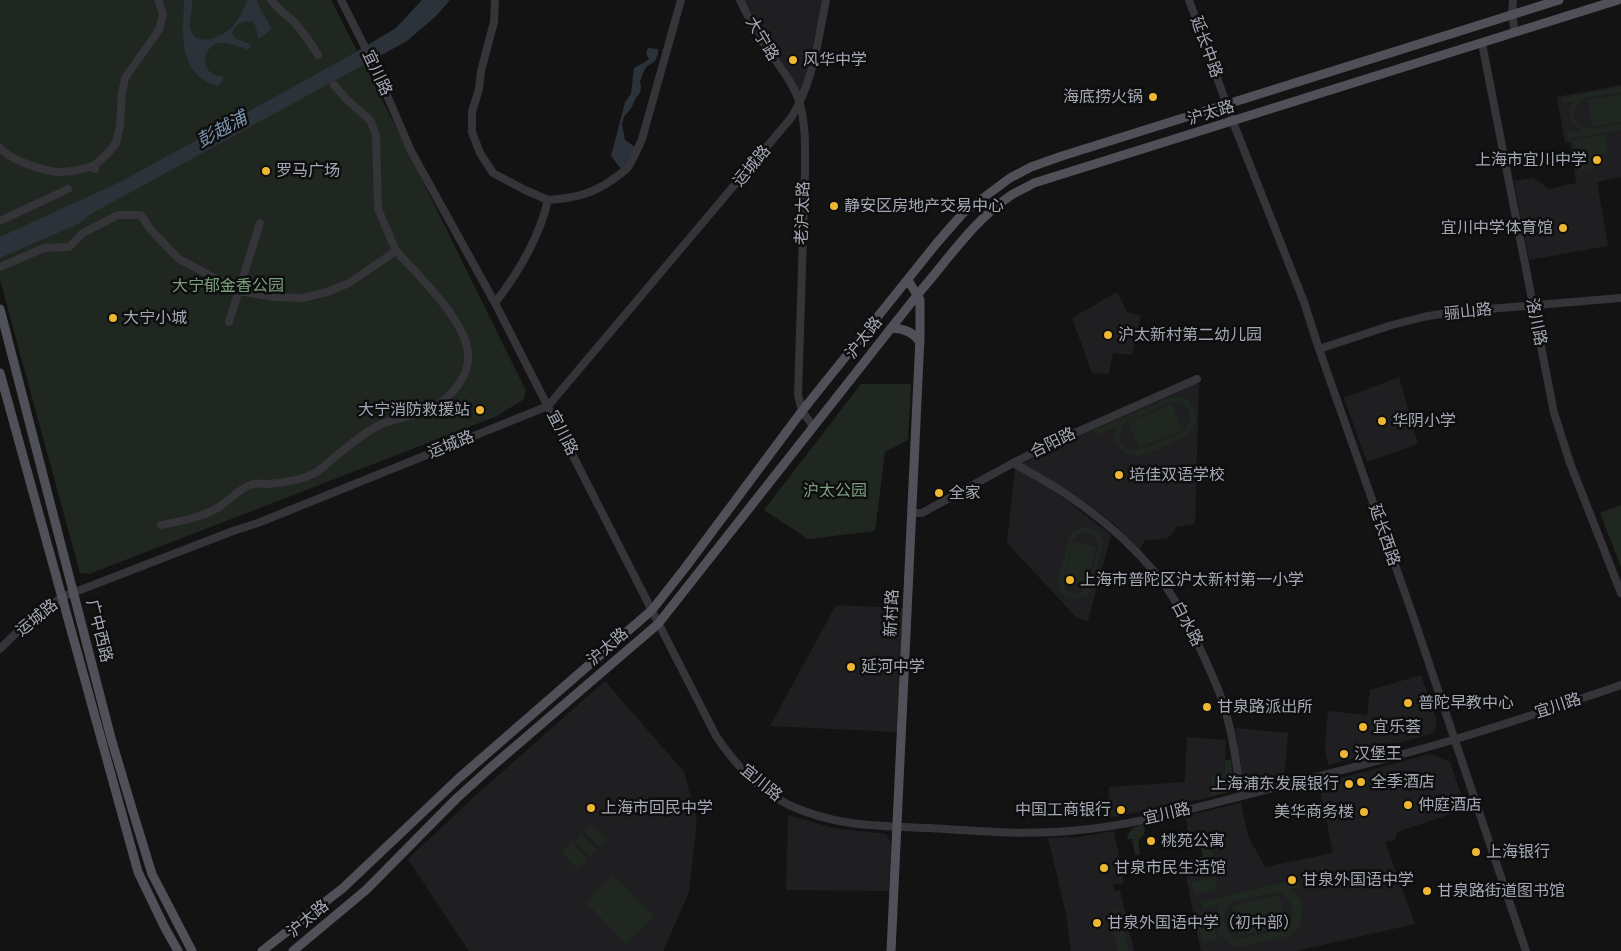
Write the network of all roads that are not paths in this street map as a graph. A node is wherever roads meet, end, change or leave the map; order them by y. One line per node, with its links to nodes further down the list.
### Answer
1 (158, 0): 20 (street)
2 (271, 0): 15 (street)
3 (341, 0): 31 (street, 宜川路)
4 (495, 0): 22 (street)
5 (681, 0): 22 (street)
6 (740, 0): 17 (street, 大宁路)
7 (826, 0): 17 (street, 老沪太路)
8 (1189, 0): 18 (street, 延长中路)
9 (1513, 0): 12 (street)
10 (1559, 0): 12 (main road, 沪太路)
11 (1618, 0): 13 (main road, 沪太路)
12 (1512, 15): 13 (street); 18 (main road, 沪太路)
13 (1515, 32): 14 (main road, 沪太路)
14 (1482, 43): 19 (main road, 沪太路); 32 (street, 洛川路)
15 (318, 55)
16 (334, 85): 25 (street)
17 (800, 104): 41 (street, 运城路); 43 (street, 老沪太路)
18 (1227, 105): 19 (street, 延长中路); 27 (main road, 沪太路)
19 (1233, 122): 29 (main road, 沪太路); 37 (street, 延长西路)
20 (0, 148)
21 (68, 189): 23 (street)
22 (548, 200): 31 (street)
23 (0, 221)
24 (260, 223): 28 (street)
25 (396, 251): 28 (street); 47 (street)
26 (0, 267): 28 (street)
27 (908, 280): 29 (main road, 新村路); 43 (main road, 沪太路)
28 (239, 291): 34 (street)
29 (918, 294): 35 (main road, 沪太路); 36 (main road, 新村路)
30 (1621, 298): 32 (street, 骊山路)
31 (495, 303): 41 (street, 宜川路)
32 (1532, 305): 37 (street, 骊山路); 49 (street, 洛川路)
33 (0, 309): 40 (main road, 广中西路)
34 (229, 322)
35 (891, 328): 36 (main road); 44 (main road, 沪太路)
36 (920, 342): 46 (main road, 新村路)
37 (1319, 349): 55 (street, 延长西路)
38 (0, 372): 42 (main road, 广中西路)
39 (1197, 379): 45 (street, 合阳路)
40 (25, 404): 42 (main road); 48 (main road, 广中西路)
41 (548, 406): 48 (street, 运城路); 51 (street, 宜川路)
42 (10, 407): 50 (main road, 广中西路)
43 (802, 411): 44 (street, 老沪太路); 51 (main road, 沪太路)
44 (813, 426): 52 (main road, 沪太路)
45 (1012, 463): 46 (street, 合阳路); 56 (street, 白水路)
46 (913, 514): 57 (main road, 新村路)
47 (161, 525)
48 (74, 593): 50 (street, 运城路); 59 (main road, 广中西路)
49 (1621, 593)
50 (62, 598): 53 (street, 运城路); 58 (main road, 广中西路)
51 (652, 610): 52 (street, 宜川路); 60 (main road, 沪太路)
52 (658, 624): 57 (street, 宜川路); 61 (main road, 沪太路)
53 (0, 649)
54 (1621, 686): 55 (street, 宜川路)
55 (1454, 739): 56 (street, 宜川路); 63 (street, 延长西路)
56 (1241, 796): 57 (street, 宜川路)
57 (897, 827): 62 (main road, 新村路)
58 (178, 951)
59 (192, 951)
60 (262, 951)
61 (293, 951)
62 (891, 951)
63 (1526, 951)

